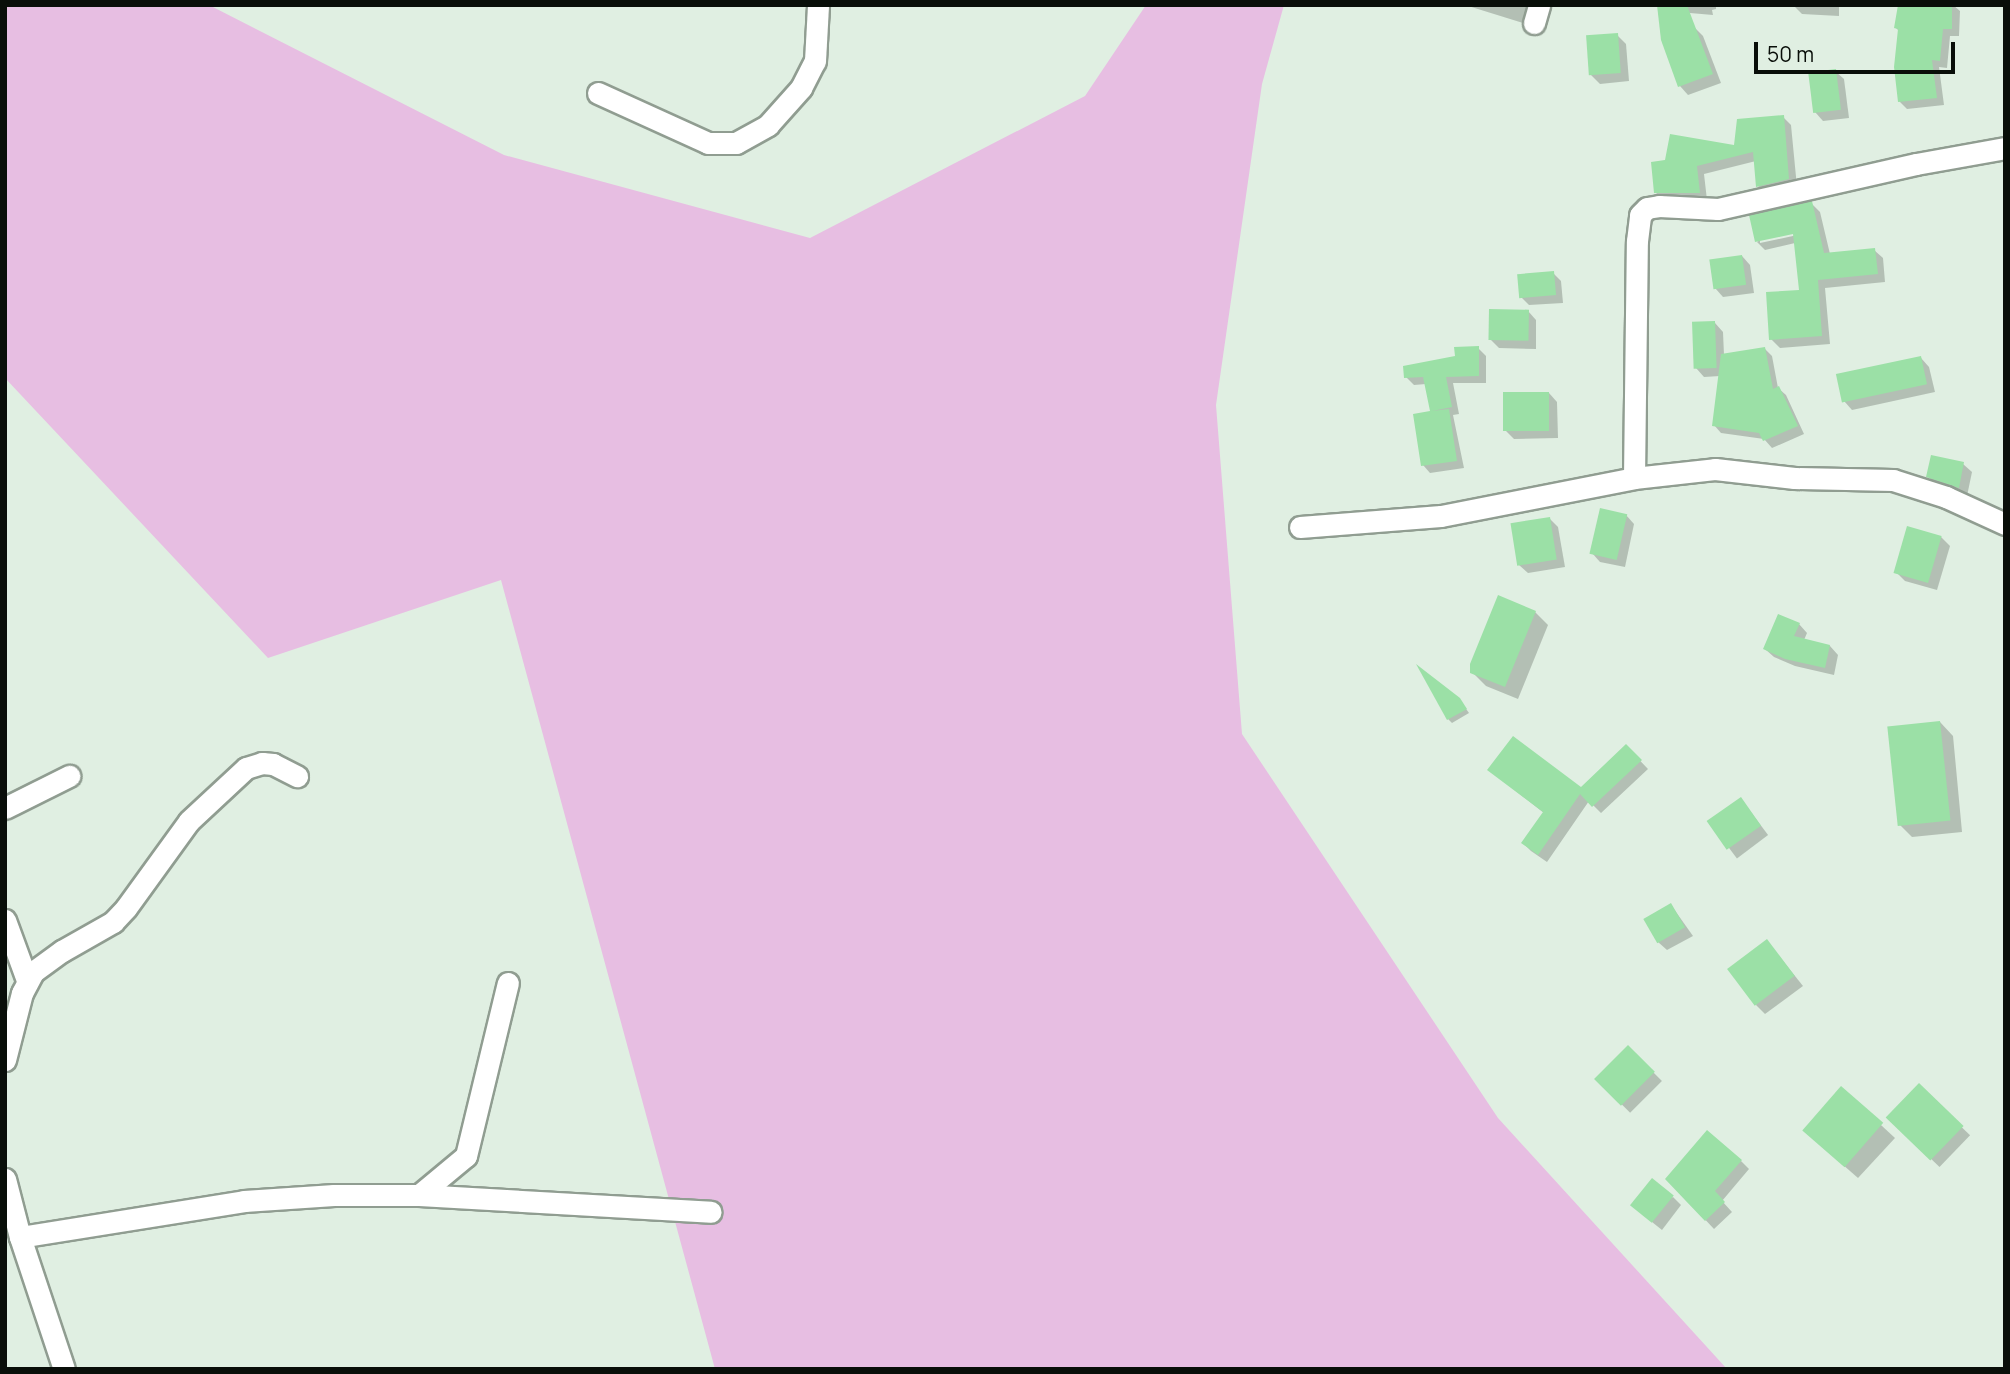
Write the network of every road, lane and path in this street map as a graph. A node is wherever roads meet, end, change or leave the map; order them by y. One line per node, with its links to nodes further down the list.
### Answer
1 (818, 5): 2 (street)
2 (598, 93)
3 (2005, 148): 4 (street)
4 (1634, 478): 5 (street); 6 (street)
5 (2005, 524)
6 (1300, 527)
7 (69, 776): 9 (street)
8 (297, 776): 11 (street)
9 (5, 808)
10 (5, 920): 11 (street)
11 (27, 979): 13 (street)
12 (508, 983): 15 (street)
13 (5, 1060)
14 (5, 1179): 17 (street)
15 (419, 1195): 16 (street); 17 (street)
16 (711, 1212)
17 (20, 1237): 18 (street)
18 (64, 1369)

